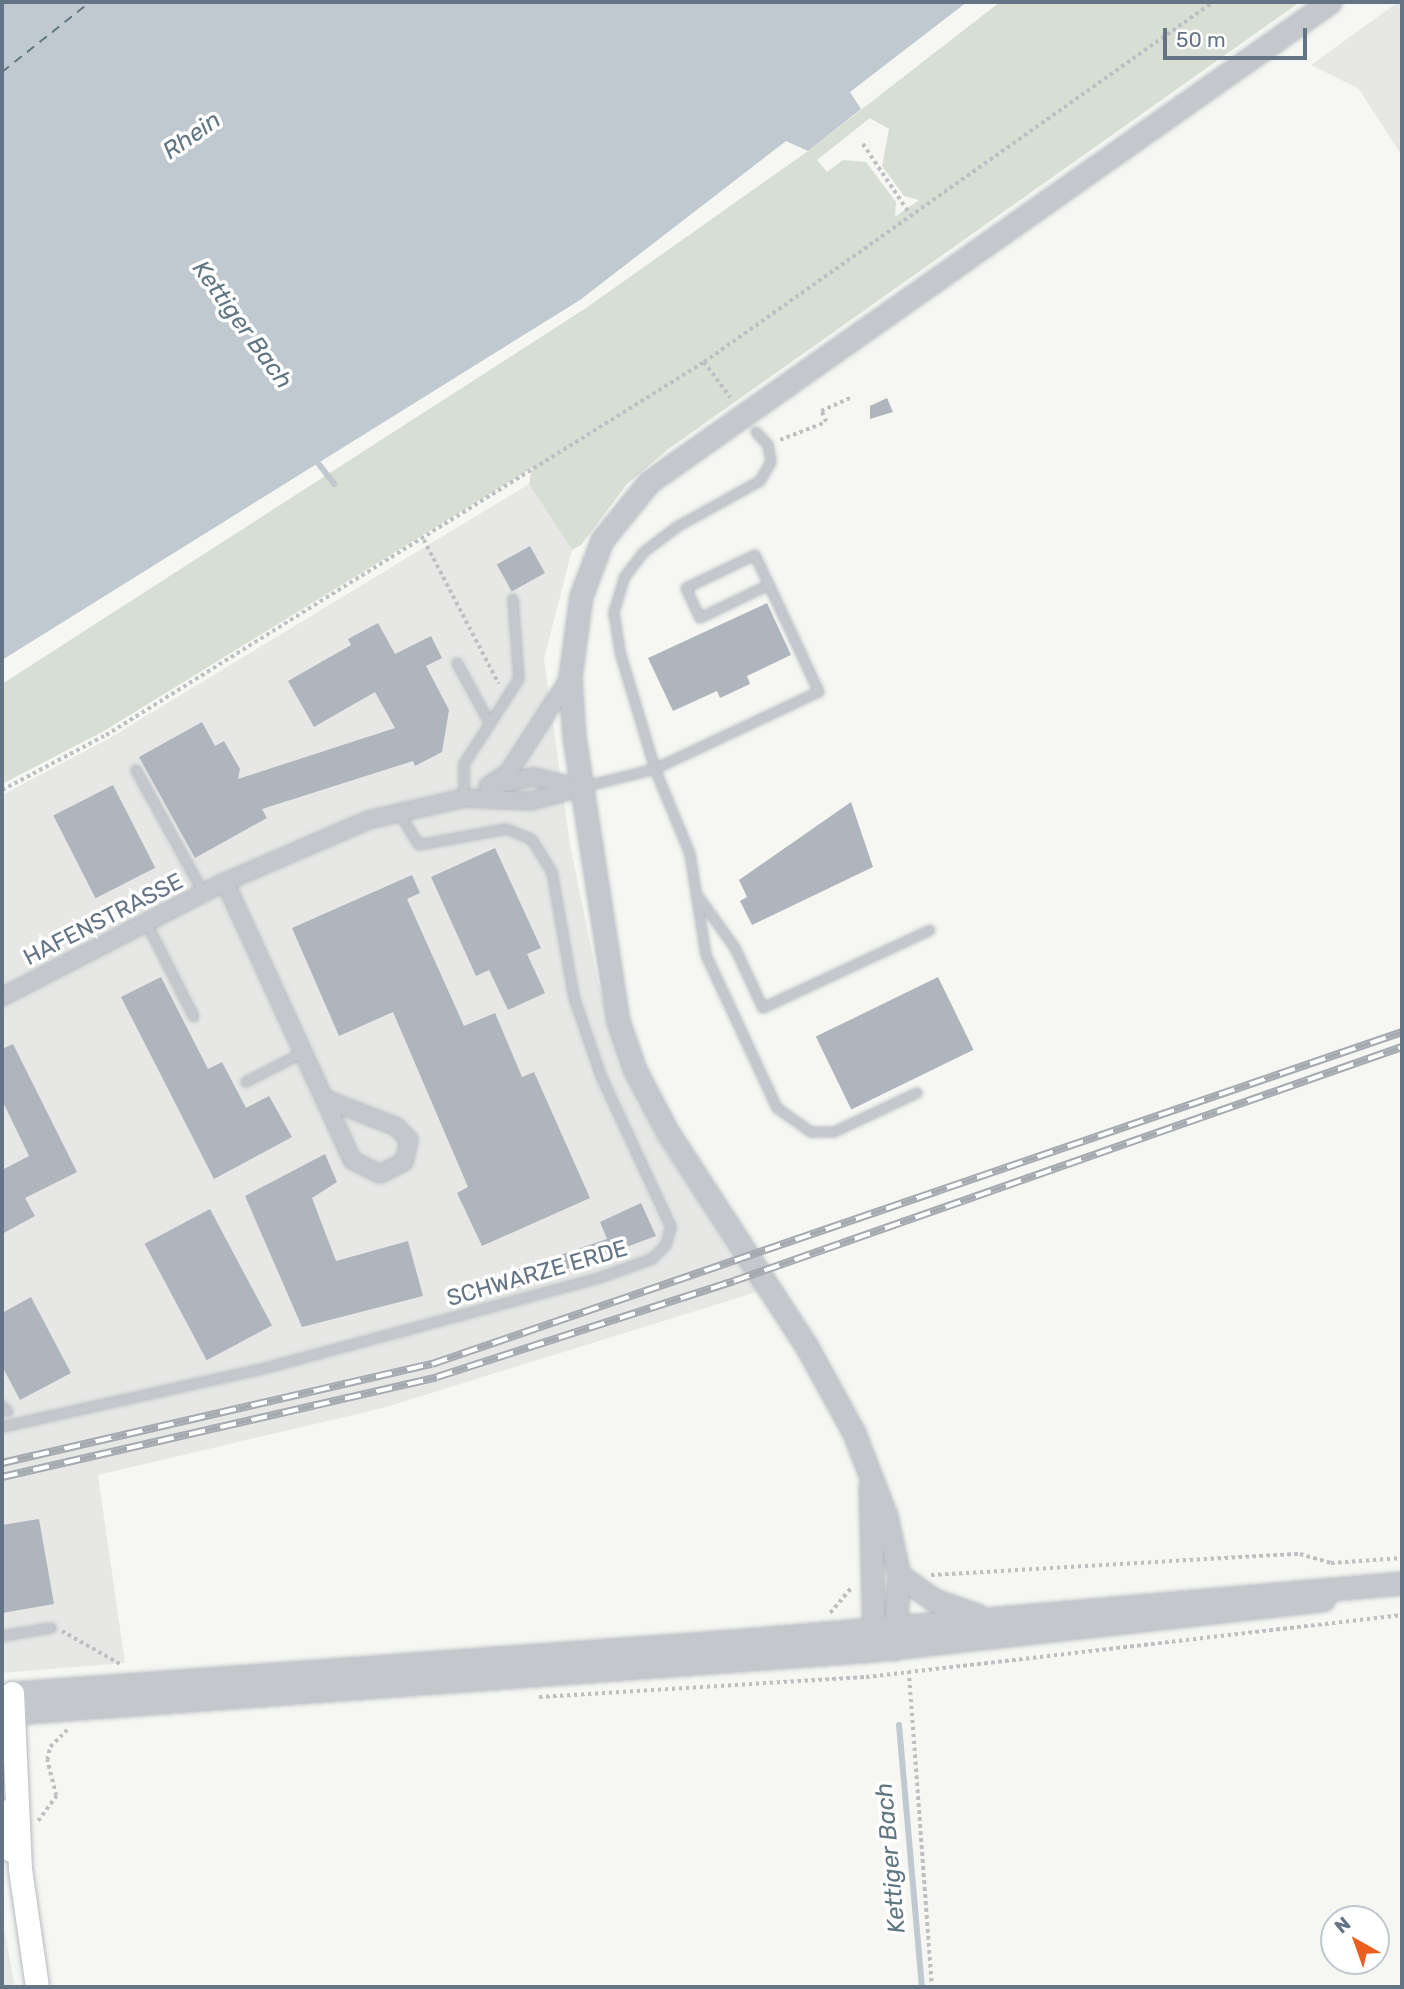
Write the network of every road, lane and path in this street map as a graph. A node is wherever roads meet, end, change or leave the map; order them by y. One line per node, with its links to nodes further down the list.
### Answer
1 (1213, 2): 4 (path)
2 (1330, 2): 14 (street)
3 (863, 144): 4 (path)
4 (910, 214): 5 (path)
5 (704, 362): 6 (path); 10 (path)
6 (730, 397)
7 (852, 397): 9 (path)
8 (756, 432): 9 (lane)
9 (768, 444): 17 (lane)
10 (424, 540): 15 (path); 21 (path)
11 (769, 585): 11 (lane); 17 (lane)
12 (513, 599): 15 (lane)
13 (457, 663): 16 (lane)
14 (570, 677): 19 (street, HAFENSTRASSE); 20 (street)
15 (512, 696): 16 (lane)
16 (489, 722): 22 (lane)
17 (655, 769): 20 (lane); 26 (lane)
18 (136, 770): 25 (lane)
19 (488, 786): 20 (street, HAFENSTRASSE); 22 (street, HAFENSTRASSE)
20 (580, 788): 22 (street, HAFENSTRASSE); 36 (street)
21 (2, 790)
22 (464, 798): 23 (street, HAFENSTRASSE)
23 (397, 811): 24 (street, HAFENSTRASSE); 35 (lane, SCHWARZE ERDE)
24 (225, 882): 25 (street, HAFENSTRASSE); 31 (street)
25 (203, 892): 27 (street, HAFENSTRASSE)
26 (696, 894): 28 (lane); 33 (lane)
27 (146, 922): 29 (street, HAFENSTRASSE); 30 (lane)
28 (930, 930)
29 (2, 997)
30 (194, 1017)
31 (304, 1052): 32 (lane); 34 (street)
32 (246, 1082)
33 (918, 1093)
34 (325, 1099): 34 (street)
35 (2, 1427)
36 (870, 1478): 38 (street); 45 (street)
37 (1402, 1558): 39 (path)
38 (899, 1575): 42 (street); 43 (street)
39 (921, 1576)
40 (1401, 1583): 42 (street); 47 (street)
41 (1402, 1615): 49 (path)
42 (990, 1619): 43 (street)
43 (897, 1627): 45 (street); 47 (street)
44 (51, 1628): 46 (lane); 48 (path)
45 (873, 1629): 47 (street); 51 (street)
46 (2, 1636)
47 (885, 1650): 51 (street)
48 (129, 1671)
49 (909, 1671): 50 (path); 57 (path)
50 (533, 1697)
51 (6, 1703): 54 (main road)
52 (74, 1727): 54 (path)
53 (2, 1811): 55 (main road)
54 (20, 1825): 55 (main road)
55 (20, 1869): 56 (main road)
56 (37, 1987)
57 (932, 1987)

